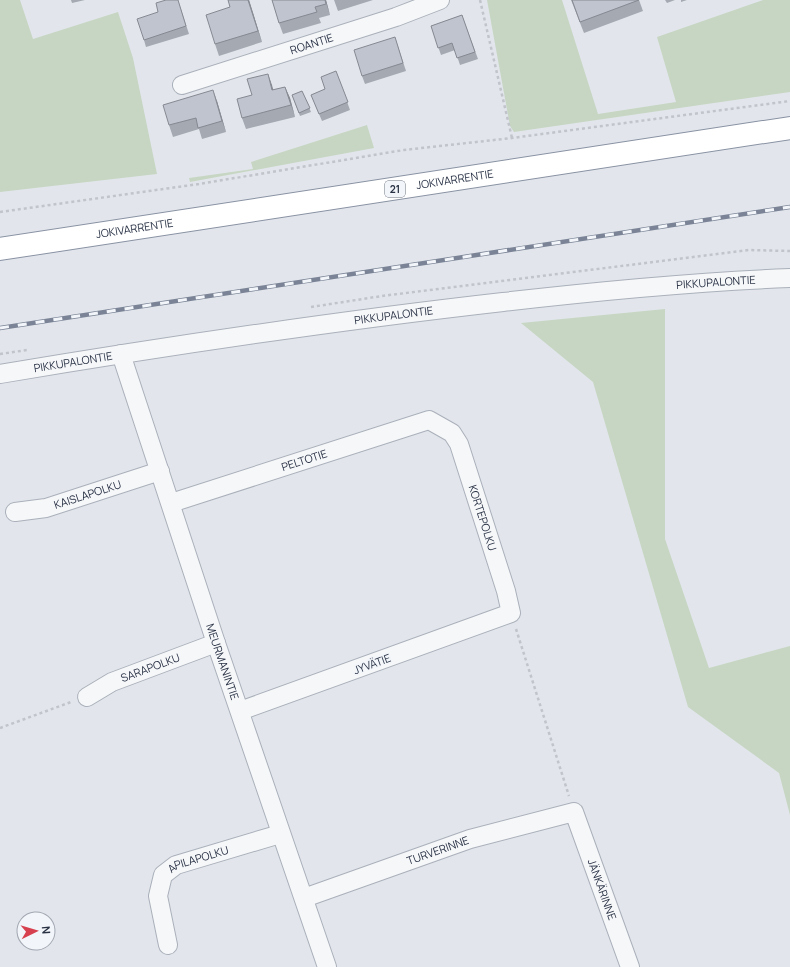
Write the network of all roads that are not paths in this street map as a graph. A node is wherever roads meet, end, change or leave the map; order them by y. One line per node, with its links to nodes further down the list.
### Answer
1 (440, 0): 2 (street, ROANTIE)
2 (182, 85)
3 (790, 128): 4 (highway, JOKIVARRENTIE / 21)
4 (0, 249)
5 (790, 278): 6 (street, PIKKUPALONTIE)
6 (121, 354): 7 (street, PIKKUPALONTIE); 9 (street, MEURMANINTIE)
7 (0, 374)
8 (437, 423): 10 (street, PELTOTIE); 12 (street, KORTEPOLKU)
9 (160, 471): 10 (street, MEURMANINTIE); 11 (street, KAISLAPOLKU)
10 (171, 504): 13 (street, MEURMANINTIE)
11 (15, 512)
12 (508, 615): 15 (street, JYVÄTIE)
13 (216, 643): 14 (street, SARAPOLKU); 15 (street, MEURMANINTIE)
14 (87, 697)
15 (240, 711): 17 (street, MEURMANINTIE)
16 (574, 812): 18 (street, TURVERINNE); 21 (street, JÄNKÄRINNE)
17 (280, 834): 18 (street, MEURMANINTIE); 19 (street, APILAPOLKU)
18 (304, 898): 20 (street, MEURMANINTIE)
19 (168, 945)
20 (326, 967)
21 (630, 967)

